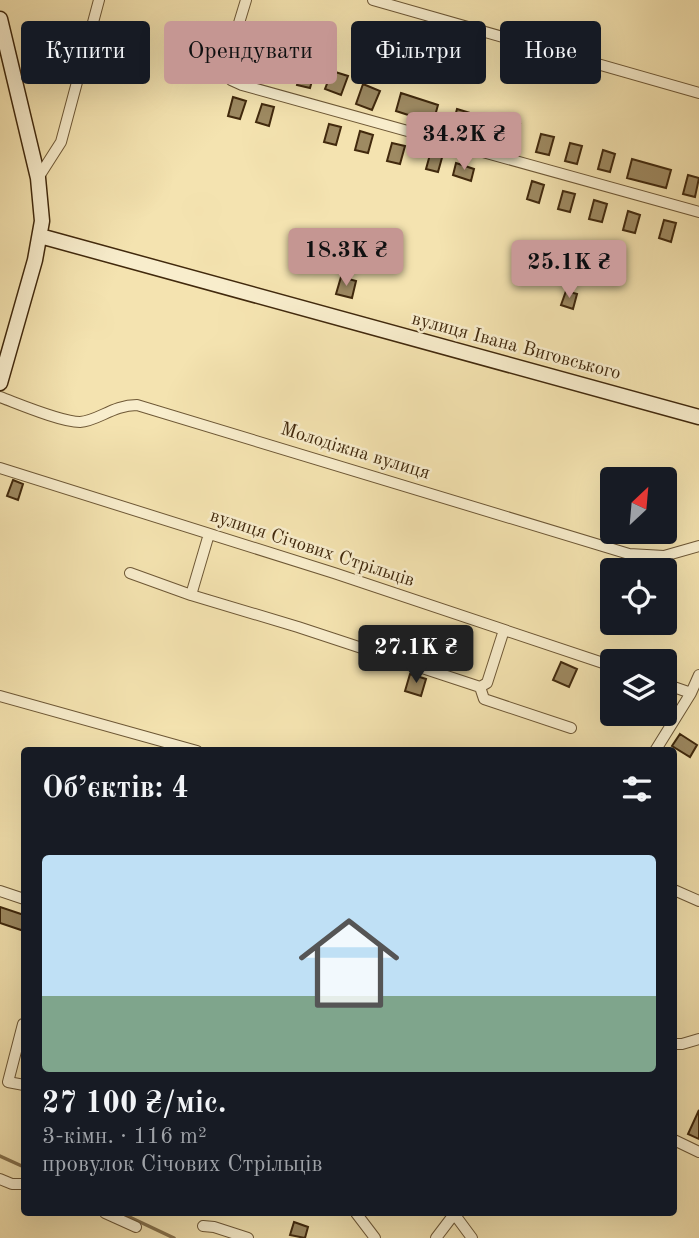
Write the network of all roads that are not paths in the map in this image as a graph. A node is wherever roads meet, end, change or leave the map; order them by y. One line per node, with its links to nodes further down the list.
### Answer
1 (99, 0): 6 (street)
2 (246, 0): 7 (street)
3 (373, 0): 5 (street)
4 (0, 19): 6 (street)
5 (699, 93)
6 (38, 178): 8 (street)
7 (699, 212)
8 (40, 236): 9 (street); 11 (street, вулиця Івана Виговського)
9 (0, 383)
10 (0, 397): 14 (street, Молодіжна вулиця)
11 (699, 417)
12 (0, 468): 13 (street, вулиця Січових Стрільців)
13 (209, 534): 16 (street); 17 (street, вулиця Січових Стрільців)
14 (699, 545)
15 (130, 573): 16 (street)
16 (191, 595): 20 (street)
17 (504, 630): 18 (street, вулиця Січових Стрільців); 20 (street)
18 (600, 662)
19 (699, 676): 22 (street)
20 (480, 687): 24 (street)
21 (677, 688): 22 (street)
22 (691, 693): 26 (street)
23 (0, 696): 25 (street)
24 (571, 728)
25 (174, 747)
26 (657, 747)
27 (0, 891): 29 (street)
28 (677, 891): 30 (street)
29 (21, 898)
30 (699, 901)
31 (21, 1030): 34 (street)
32 (699, 1039): 33 (street)
33 (677, 1044)
34 (4, 1078): 35 (street)
35 (21, 1084)
36 (677, 1141): 37 (street)
37 (699, 1152)
38 (0, 1179): 39 (street)
39 (21, 1184)
40 (112, 1216): 45 (street)
41 (358, 1216): 47 (street)
42 (453, 1216): 48 (street)
43 (456, 1216): 49 (street)
44 (202, 1226): 46 (street)
45 (136, 1227)
46 (248, 1238)
47 (375, 1238)
48 (436, 1238)
49 (472, 1238)

